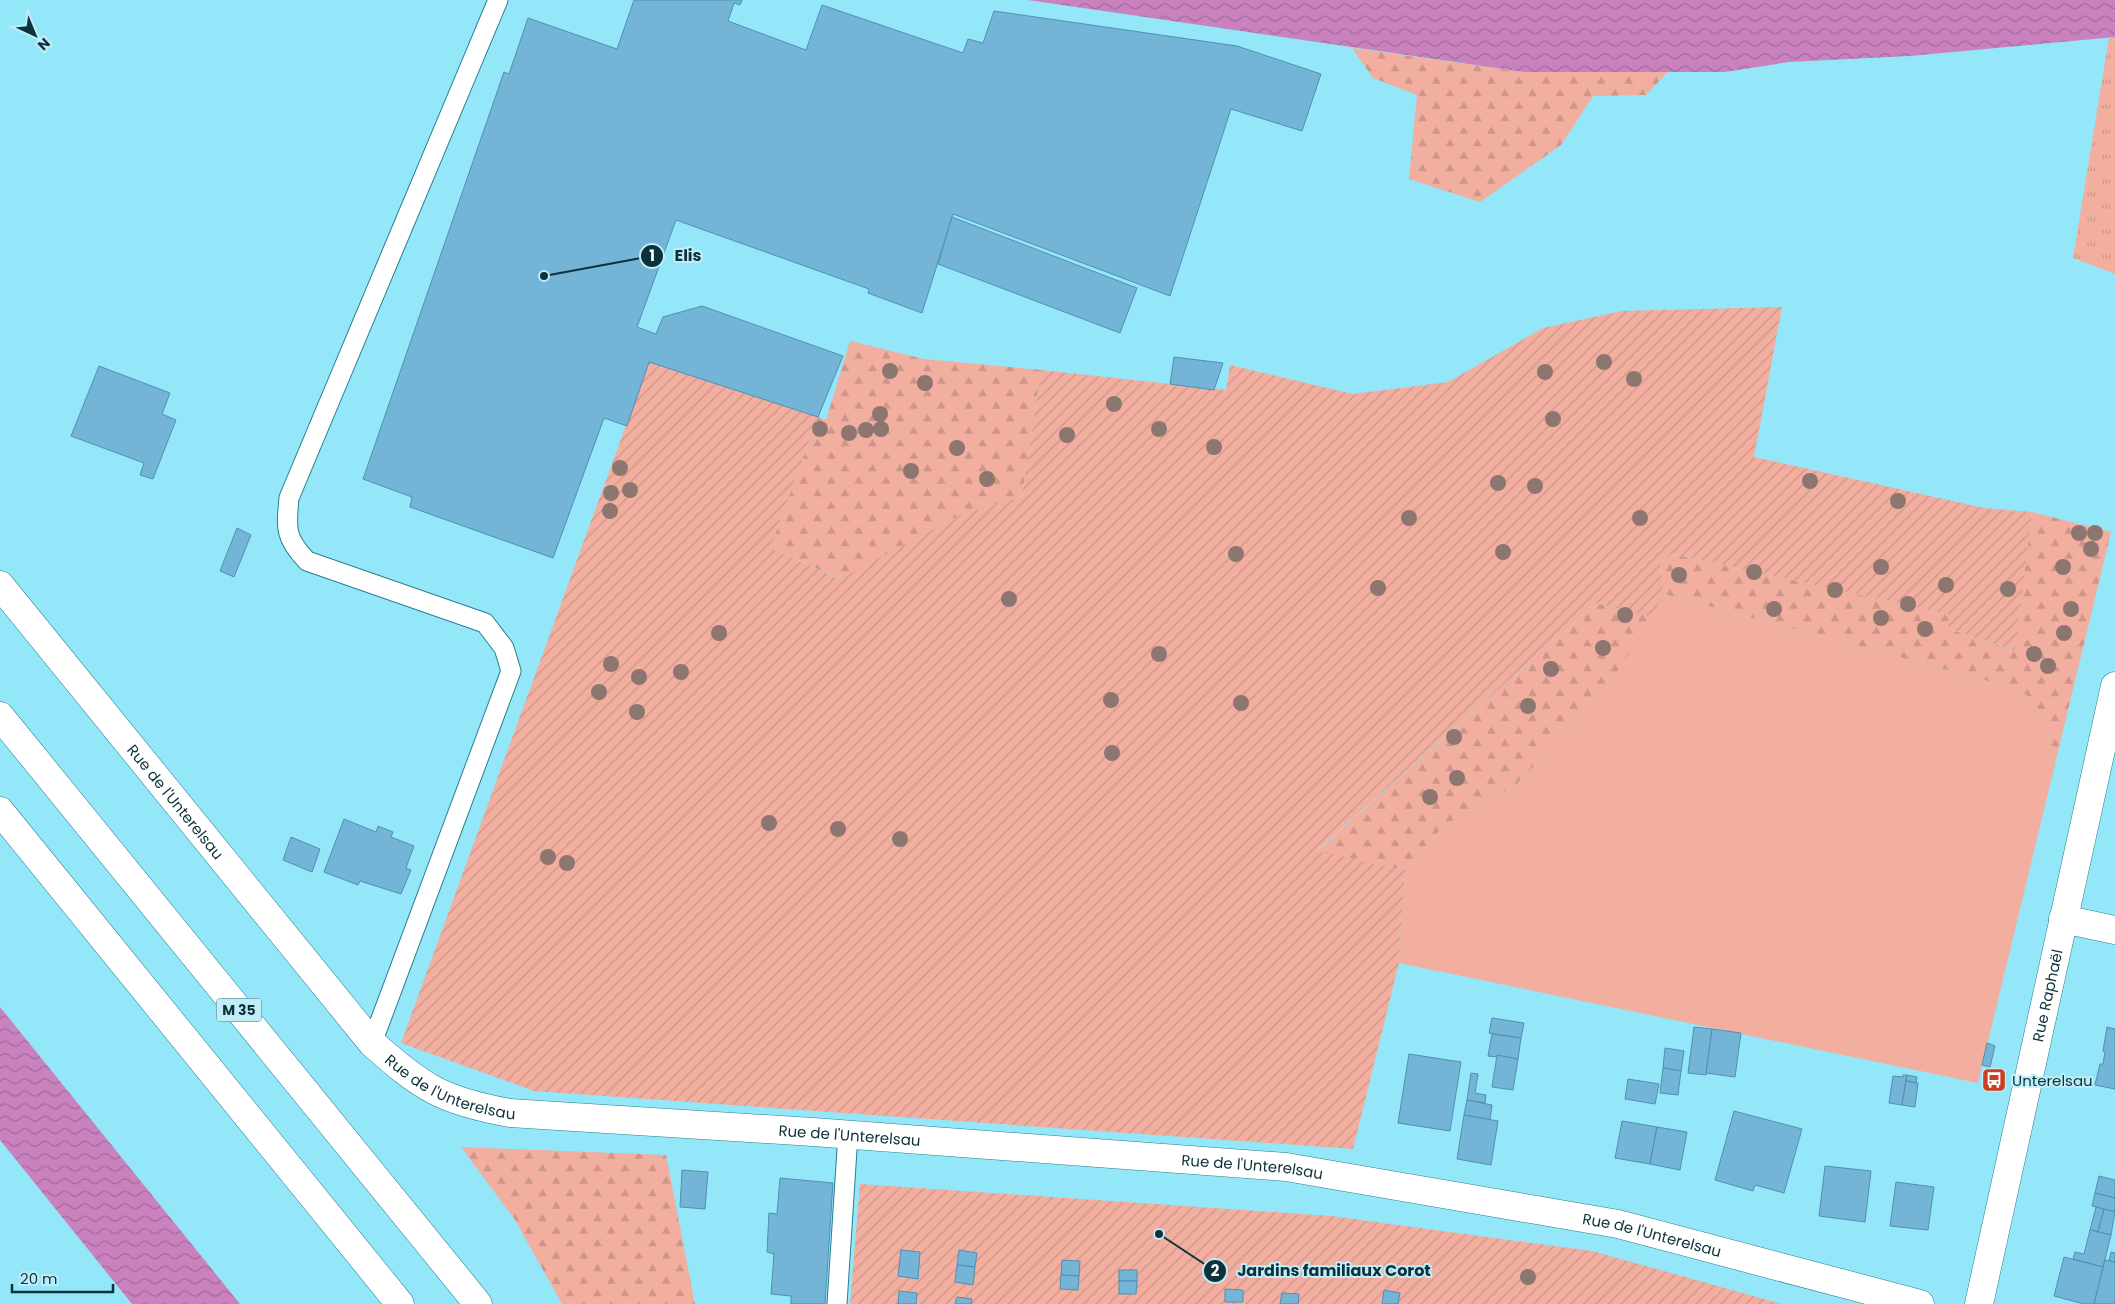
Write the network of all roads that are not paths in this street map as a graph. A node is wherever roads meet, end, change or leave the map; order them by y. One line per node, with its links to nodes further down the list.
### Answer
1 (498, 0): 8 (lane)
2 (0, 585): 8 (main road, Rue de l'Unterelsau)
3 (2115, 686): 6 (main road, Rue Raphaël)
4 (0, 716): 11 (main road, M 35)
5 (0, 811): 10 (main road)
6 (2063, 919): 7 (main road); 14 (main road, Rue Raphaël)
7 (2115, 930)
8 (372, 1043): 9 (main road, Rue de l'Unterelsau)
9 (848, 1134): 12 (lane); 13 (main road, Rue de l'Unterelsau)
10 (400, 1304)
11 (478, 1304)
12 (836, 1304)
13 (1920, 1304)
14 (1979, 1304)

